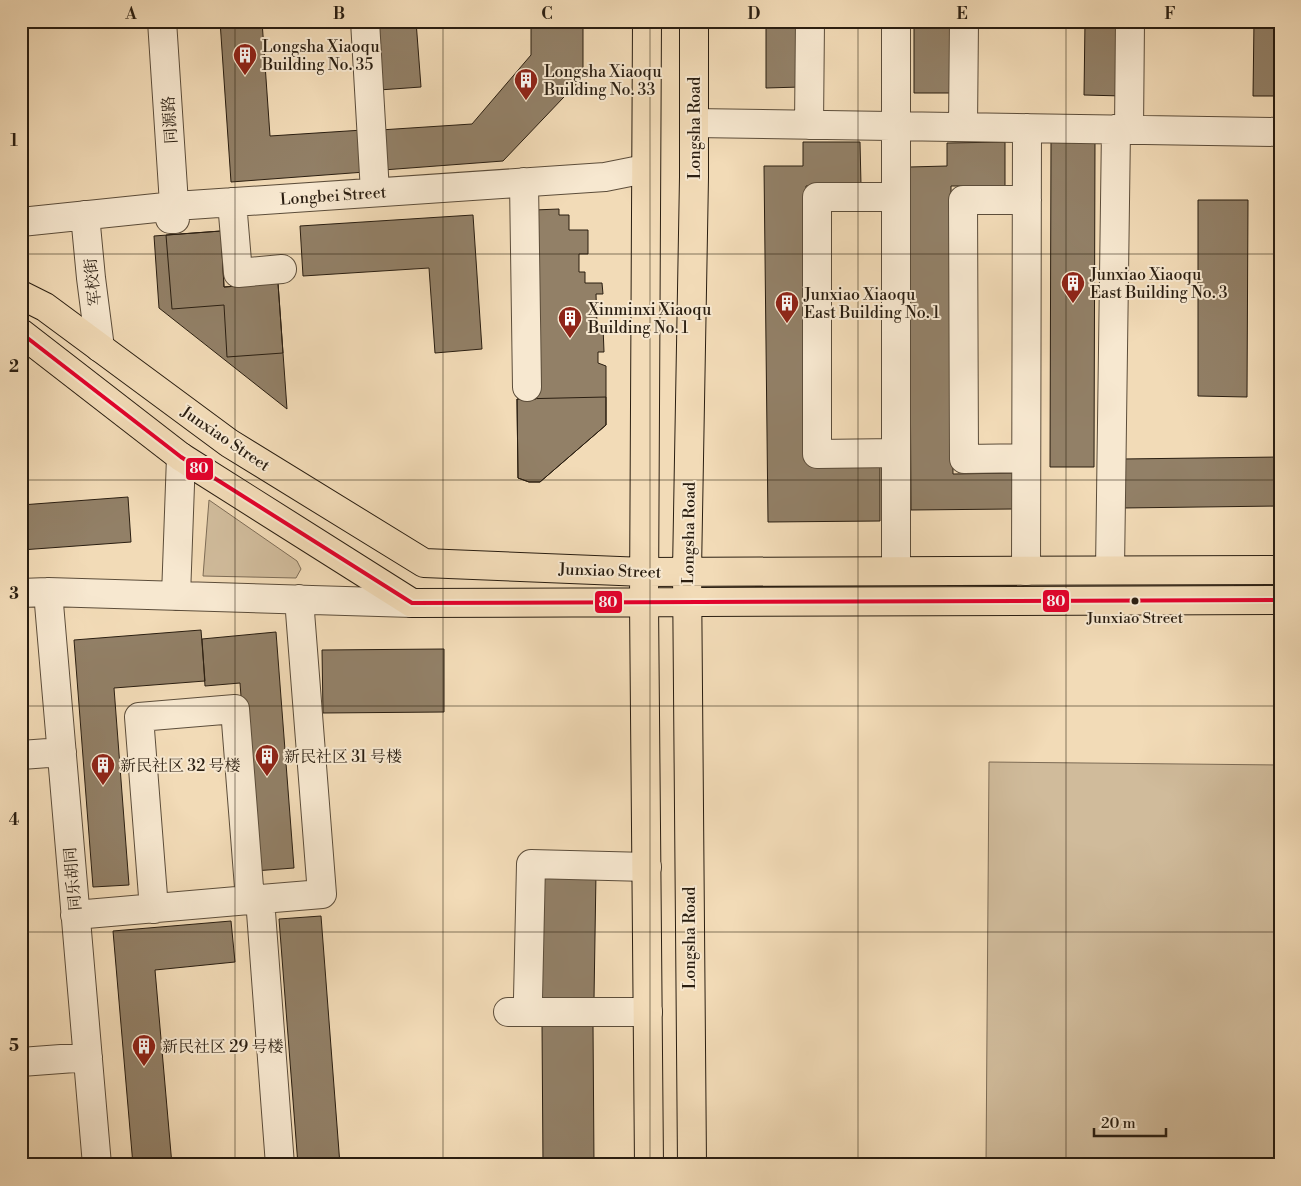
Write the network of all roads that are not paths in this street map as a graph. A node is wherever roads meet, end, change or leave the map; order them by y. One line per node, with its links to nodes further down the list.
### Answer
1 (162, 21): 22 (street, 同源路)
2 (365, 21): 18 (street)
3 (647, 21): 16 (main road)
4 (694, 21): 9 (main road, Longsha Road)
5 (810, 21): 10 (street)
6 (896, 21): 11 (street)
7 (964, 21): 12 (street)
8 (1130, 21): 14 (street)
9 (694, 123): 10 (street); 37 (main road, Longsha Road)
10 (809, 125): 11 (street)
11 (896, 126): 12 (street); 19 (street)
12 (963, 127): 13 (street)
13 (1027, 128): 14 (street); 20 (street)
14 (1123, 130): 15 (street); 35 (street)
15 (1280, 132)
16 (646, 169): 17 (street, Longbei Street); 39 (main road)
17 (524, 182): 18 (street, Longbei Street); 30 (street)
18 (376, 192): 21 (street, Longbei Street)
19 (896, 197): 31 (street); 31 (street)
20 (1027, 200): 33 (street); 33 (street)
21 (232, 202): 22 (street, Longbei Street); 26 (street)
22 (175, 212): 23 (street, Longbei Street)
23 (86, 221): 24 (street, Longbei Street); 25 (street, Longbei Street); 29 (street, 军校街)
24 (21, 222)
25 (21, 235)
26 (282, 270)
27 (21, 295): 29 (main road, Junxiao Street)
28 (24, 336): 32 (main road)
29 (100, 348): 39 (main road, Junxiao Street)
30 (527, 387)
31 (896, 453): 38 (street)
32 (181, 457): 42 (street); 47 (main road)
33 (1026, 458): 34 (street)
34 (1026, 570): 35 (main road, Junxiao Street); 38 (main road, Junxiao Street)
35 (1110, 570): 36 (main road, Junxiao Street)
36 (1280, 570)
37 (687, 571): 38 (main road, Junxiao Street); 39 (main road, Junxiao Street); 46 (main road, Longsha Road)
38 (896, 571)
39 (644, 572): 45 (main road)
40 (48, 592): 41 (street, Junxiao Street); 42 (street, Junxiao Street); 48 (street, 同乐胡同)
41 (21, 593)
42 (176, 596): 43 (street, Junxiao Street)
43 (300, 599): 47 (street, Junxiao Street); 51 (street)
44 (1280, 600): 46 (main road, Junxiao Street)
45 (644, 601): 46 (main road, Junxiao Street); 47 (main road, Junxiao Street); 50 (main road)
46 (687, 601): 60 (main road, Longsha Road)
47 (412, 603)
48 (62, 752): 49 (street); 53 (street, 同乐胡同)
49 (21, 755)
50 (647, 867): 54 (main road); 54 (street)
51 (260, 899): 52 (street); 52 (street); 58 (street)
52 (154, 909): 53 (street)
53 (75, 915): 55 (street, 同乐胡同)
54 (648, 1012): 59 (main road)
55 (88, 1057): 56 (street); 57 (street, 同乐胡同)
56 (21, 1062)
57 (97, 1165)
58 (280, 1165)
59 (649, 1165)
60 (692, 1165)

